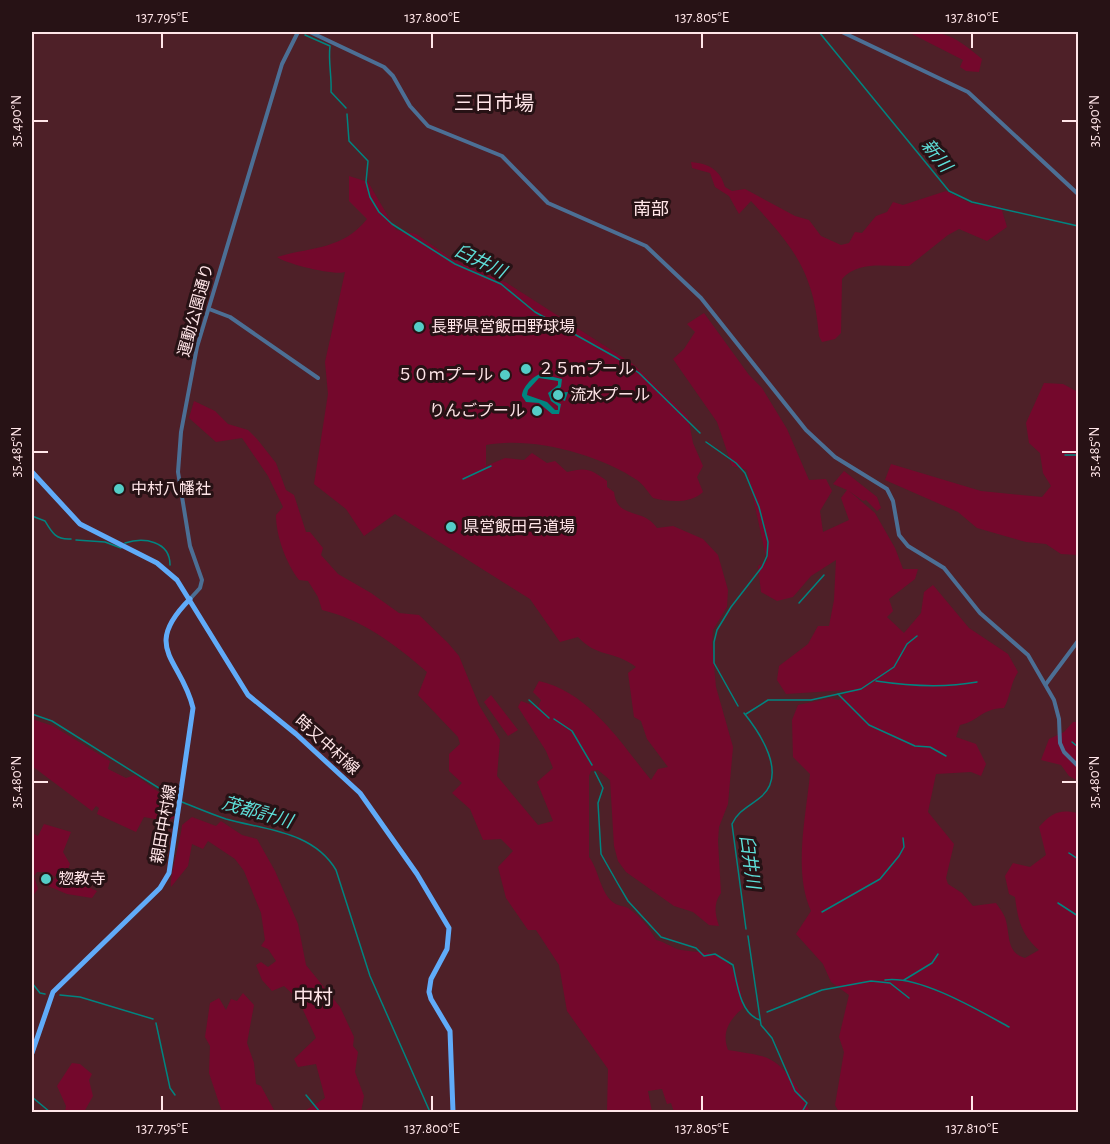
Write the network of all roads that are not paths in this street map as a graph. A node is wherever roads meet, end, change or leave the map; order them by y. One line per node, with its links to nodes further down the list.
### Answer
1 (298, 32): 5 (street, 運動公園通り)
2 (310, 32): 10 (street)
3 (842, 32): 4 (street)
4 (1078, 194)
5 (209, 309): 6 (street); 8 (street, 運動公園通り)
6 (318, 378)
7 (32, 472): 8 (main road, 時又中村線)
8 (190, 599): 12 (main road, 親田中村線); 13 (main road, 時又中村線)
9 (1078, 641): 10 (street)
10 (1046, 684): 11 (street)
11 (1078, 766)
12 (32, 1053)
13 (453, 1113)

